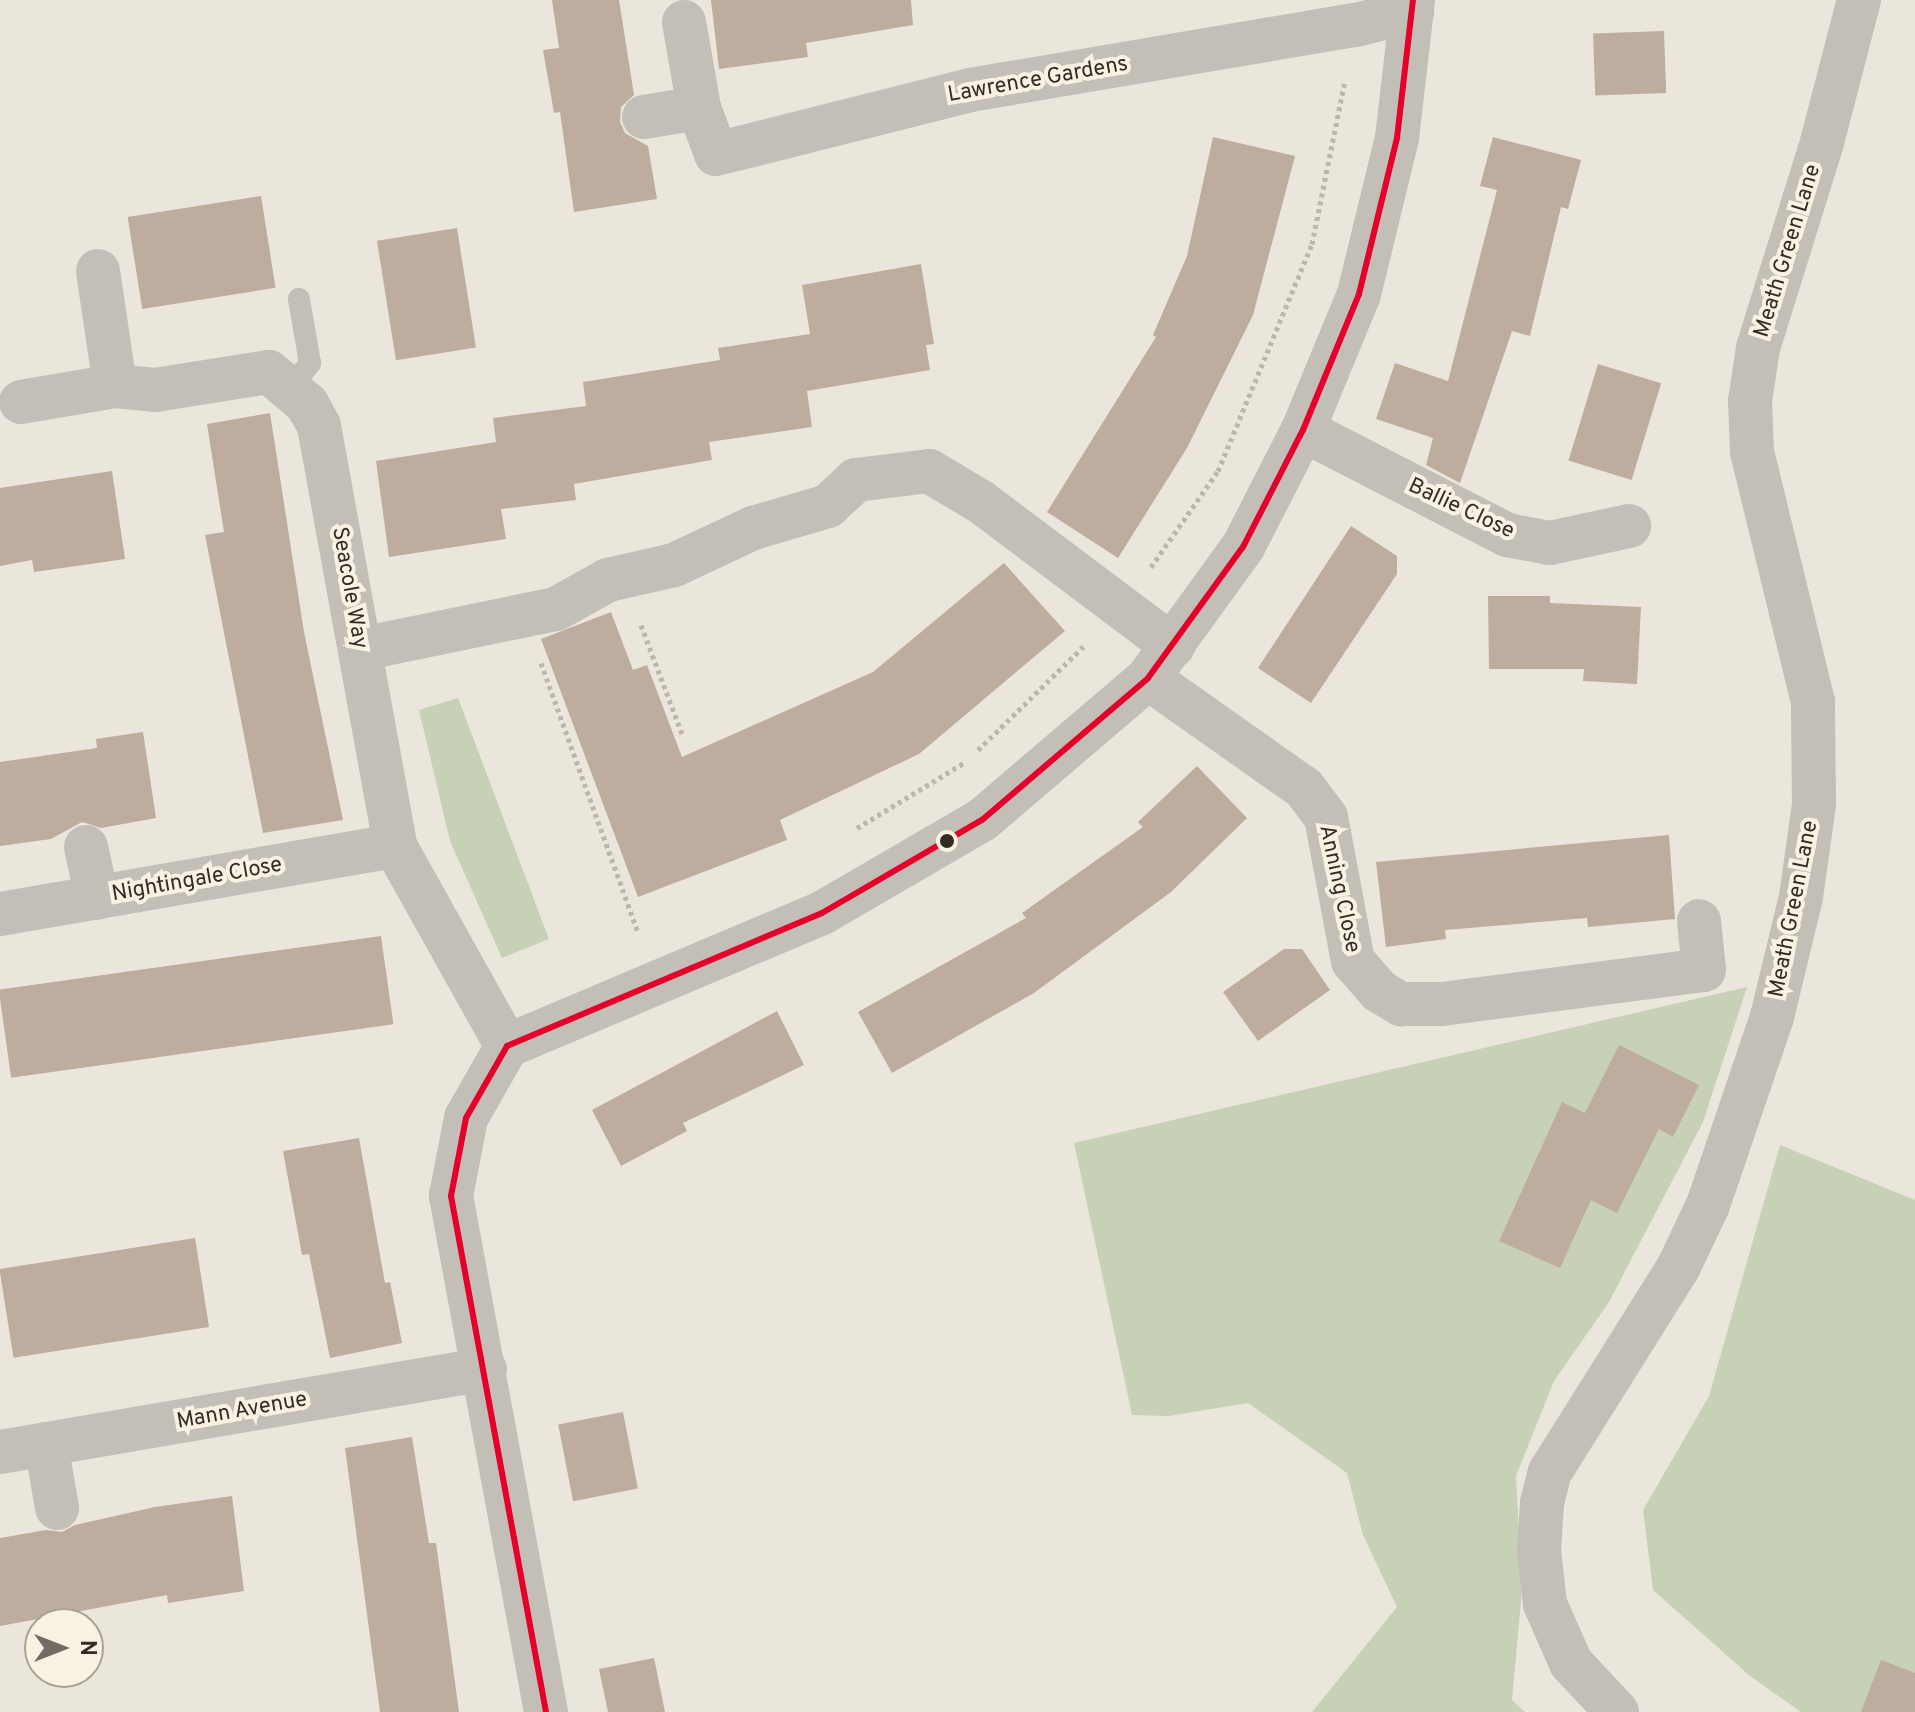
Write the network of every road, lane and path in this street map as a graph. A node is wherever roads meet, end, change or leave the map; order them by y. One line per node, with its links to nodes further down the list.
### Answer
1 (1859, 0): 33 (street, Meath Green Lane)
2 (1412, 5): 4 (street, Lawrence Gardens); 12 (street)
3 (684, 22): 5 (street, Lawrence Gardens)
4 (1356, 25): 5 (street, Lawrence Gardens); 15 (path)
5 (699, 108): 6 (street)
6 (644, 117)
7 (98, 271): 9 (street)
8 (299, 299): 10 (lane)
9 (115, 386): 10 (street); 11 (street)
10 (290, 388): 17 (street, Seacole Way)
11 (21, 402)
12 (1303, 430): 13 (street, Ballie Close); 18 (street)
13 (1629, 526)
14 (622, 577): 15 (street); 16 (street); 19 (path)
15 (1122, 608): 18 (street); 20 (path)
16 (524, 616): 17 (street); 26 (path)
17 (361, 649): 21 (street, Seacole Way)
18 (1161, 662): 25 (street, Anning Close); 27 (street)
19 (683, 736)
20 (854, 830)
21 (395, 846): 23 (street, Nightingale Close); 27 (street, Seacole Way)
22 (86, 847): 23 (street)
23 (97, 898): 24 (street, Nightingale Close)
24 (0, 914)
25 (1699, 921)
26 (638, 933)
27 (507, 1046): 28 (street)
28 (485, 1369): 29 (street, Mann Avenue); 32 (street)
29 (46, 1444): 30 (street, Mann Avenue); 31 (street)
30 (0, 1452)
31 (57, 1508)
32 (546, 1712)
33 (1617, 1712)

